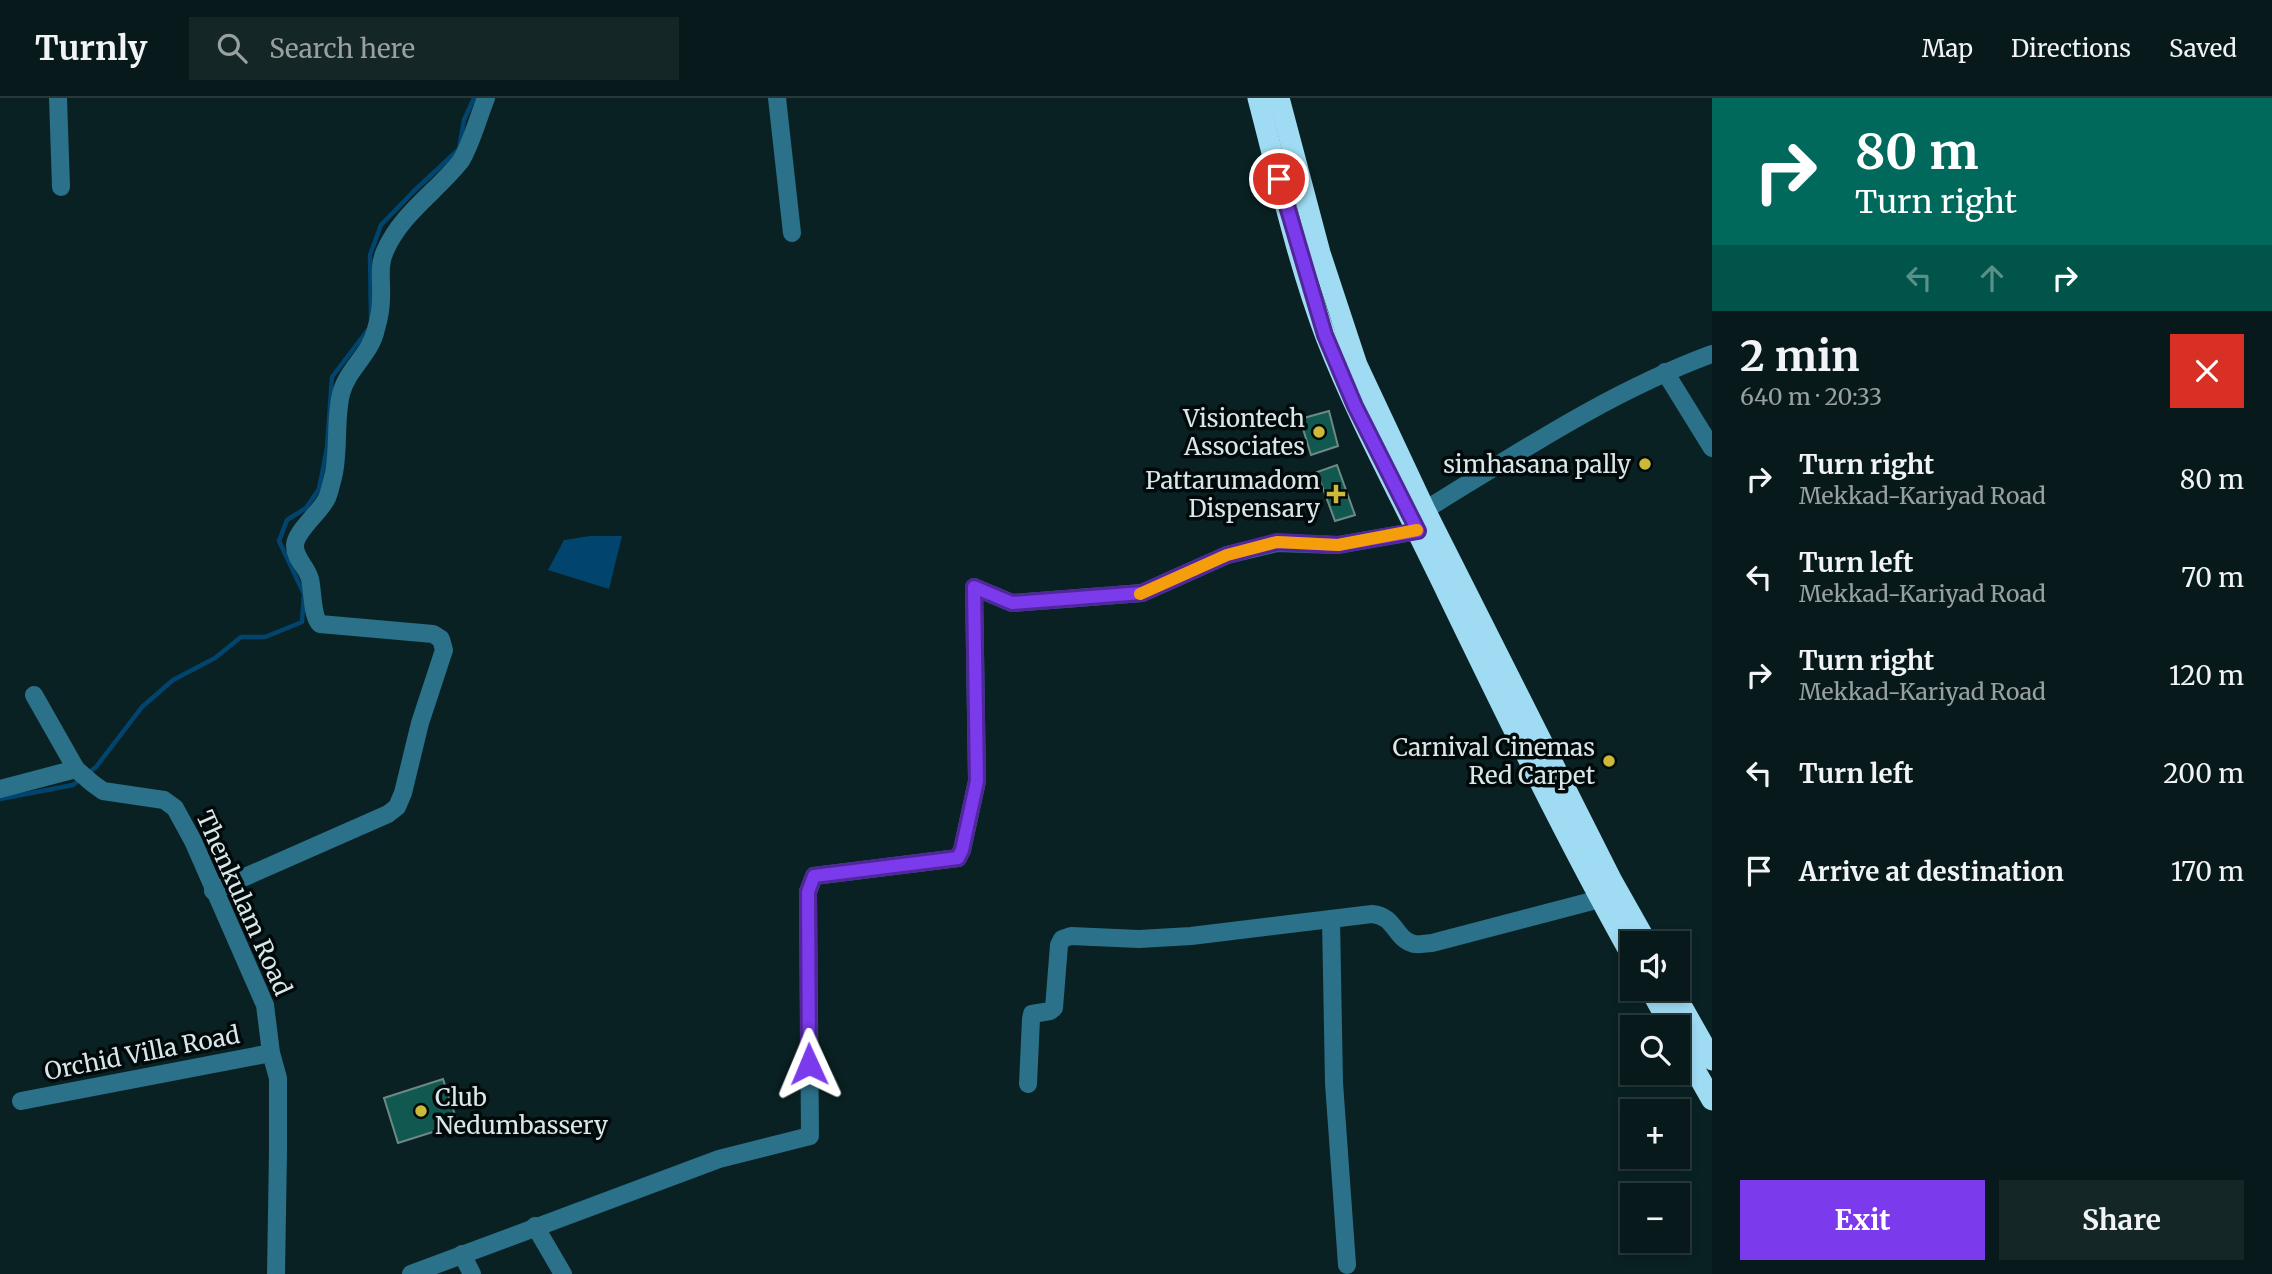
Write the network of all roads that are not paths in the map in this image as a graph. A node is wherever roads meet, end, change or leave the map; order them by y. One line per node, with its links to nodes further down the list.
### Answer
1 (58, 98): 6 (street)
2 (485, 98): 16 (street)
3 (777, 98): 7 (street)
4 (1258, 98): 12 (highway)
5 (1279, 98): 11 (highway)
6 (61, 187)
7 (792, 233)
8 (1712, 354): 9 (street)
9 (1665, 372): 10 (street); 11 (street)
10 (1712, 448)
11 (1425, 510): 19 (highway)
12 (1418, 531): 17 (highway); 28 (street)
13 (34, 695): 14 (street)
14 (76, 769): 15 (street); 16 (street, Thenkulam Road)
15 (0, 789)
16 (213, 891): 22 (street, Thenkulam Road)
17 (1600, 899): 18 (street); 20 (highway)
18 (1331, 919): 25 (street); 30 (street)
19 (1640, 931)
20 (1620, 935)
21 (1679, 1001): 23 (highway)
22 (271, 1053): 27 (street, Orchid Villa Road); 31 (street, Thenkulam Road)
23 (1712, 1060)
24 (1690, 1061): 26 (highway)
25 (1028, 1084)
26 (1712, 1100)
27 (21, 1101)
28 (535, 1226): 29 (street); 34 (street)
29 (462, 1254): 32 (street); 33 (street)
30 (1347, 1265)
31 (276, 1274)
32 (411, 1274)
33 (472, 1274)
34 (563, 1274)

